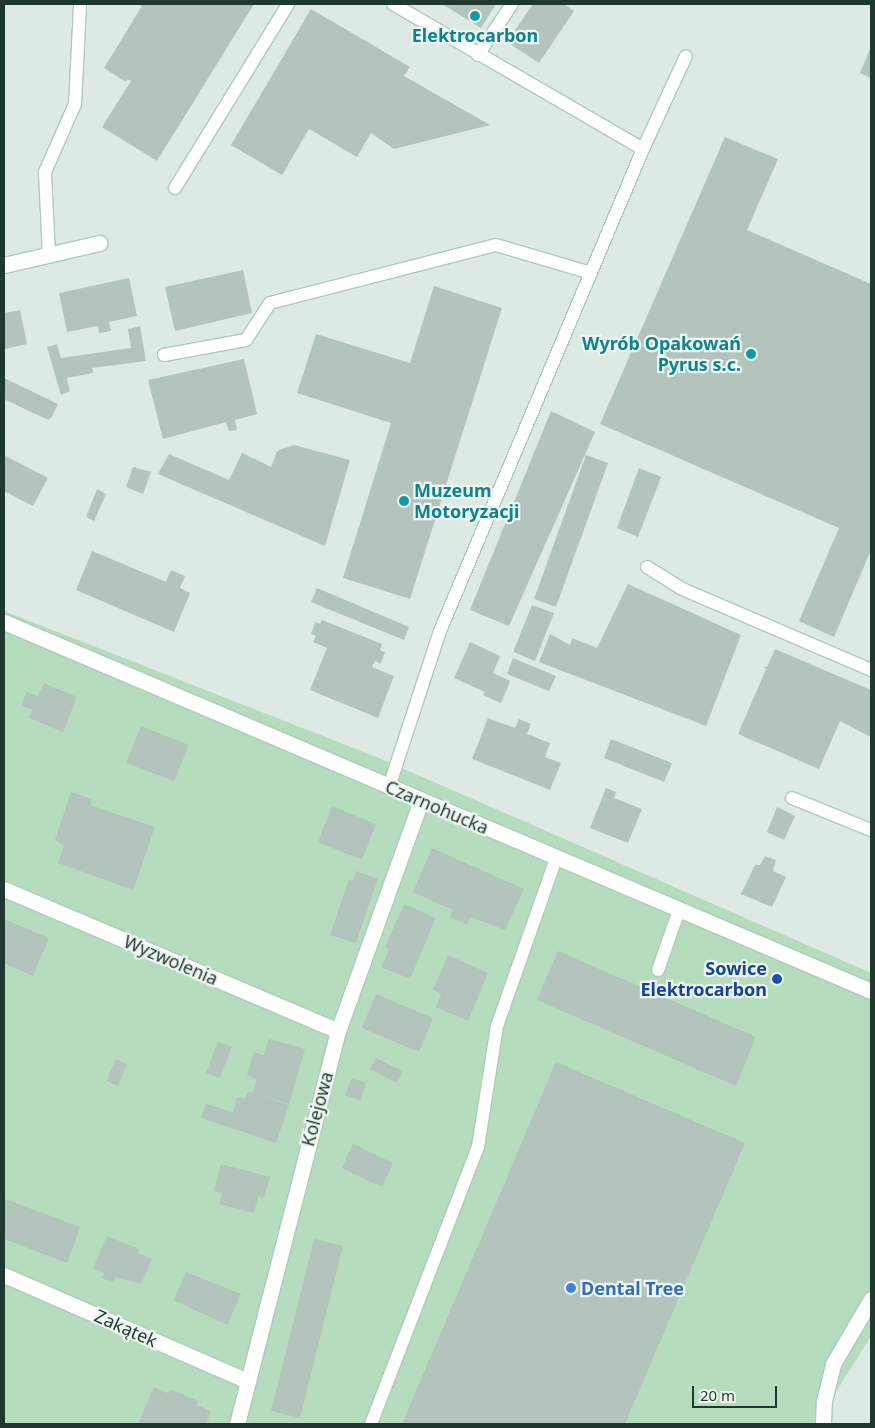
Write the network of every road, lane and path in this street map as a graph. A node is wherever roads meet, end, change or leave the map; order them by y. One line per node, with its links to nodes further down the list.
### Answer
1 (80, 4): 10 (lane)
2 (288, 4): 8 (lane)
3 (393, 4): 5 (lane)
4 (512, 4): 5 (lane)
5 (478, 55): 7 (lane)
6 (686, 56): 7 (lane)
7 (643, 149): 12 (lane)
8 (174, 188)
9 (99, 243): 10 (street)
10 (49, 255): 11 (street)
11 (4, 266)
12 (591, 273): 13 (lane); 17 (lane)
13 (164, 355)
14 (647, 567): 16 (lane)
15 (4, 622): 17 (street, Czarnohucka)
16 (871, 670)
17 (389, 787): 19 (street, Czarnohucka)
18 (792, 798): 20 (lane)
19 (420, 801): 21 (street, Czarnohucka); 26 (street, Kolejowa)
20 (871, 830)
21 (556, 858): 23 (street, Czarnohucka); 31 (lane)
22 (4, 889): 26 (street, Wyzwolenia)
23 (679, 910): 24 (lane); 25 (street, Czarnohucka)
24 (658, 970)
25 (871, 991)
26 (338, 1031): 29 (street, Kolejowa)
27 (4, 1274): 29 (street, Zakątek)
28 (871, 1299): 32 (street)
29 (248, 1381): 30 (street, Kolejowa)
30 (238, 1424)
31 (371, 1424)
32 (823, 1424)

